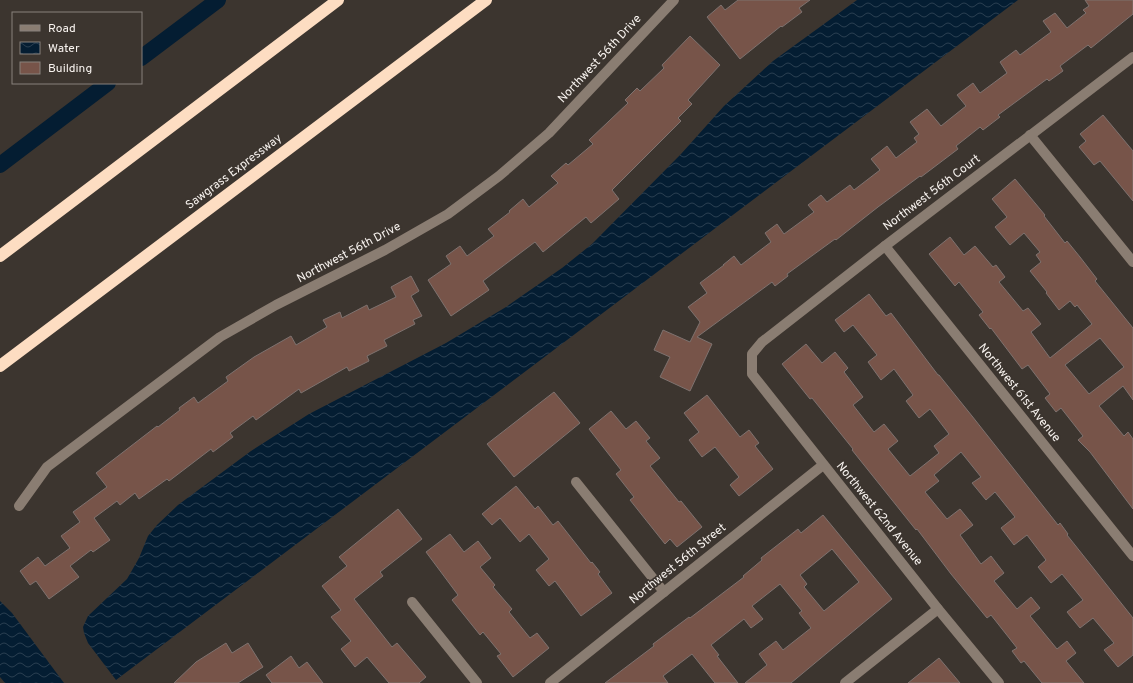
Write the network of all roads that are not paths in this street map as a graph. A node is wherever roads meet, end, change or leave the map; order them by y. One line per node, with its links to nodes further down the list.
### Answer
1 (338, 0): 7 (highway)
2 (486, 0): 10 (highway, Sawgrass Expressway)
3 (674, 0): 13 (street, Northwest 56th Drive)
4 (1133, 57): 5 (street, Northwest 56th Court)
5 (1030, 135): 6 (street, Northwest 56th Court); 8 (street)
6 (885, 246): 9 (street, Northwest 56th Court); 14 (street, Northwest 61st Avenue)
7 (0, 256)
8 (1133, 262)
9 (752, 354): 11 (street, Northwest 62nd Avenue)
10 (0, 366)
11 (823, 465): 15 (street, Northwest 56th Street); 17 (street, Northwest 62nd Avenue)
12 (576, 482): 15 (street)
13 (19, 506)
14 (1133, 556)
15 (664, 592): 19 (street, Northwest 56th Street)
16 (412, 602): 18 (street)
17 (938, 609): 20 (street); 21 (street, Northwest 62nd Avenue)
18 (477, 683)
19 (550, 683)
20 (845, 683)
21 (999, 683)

